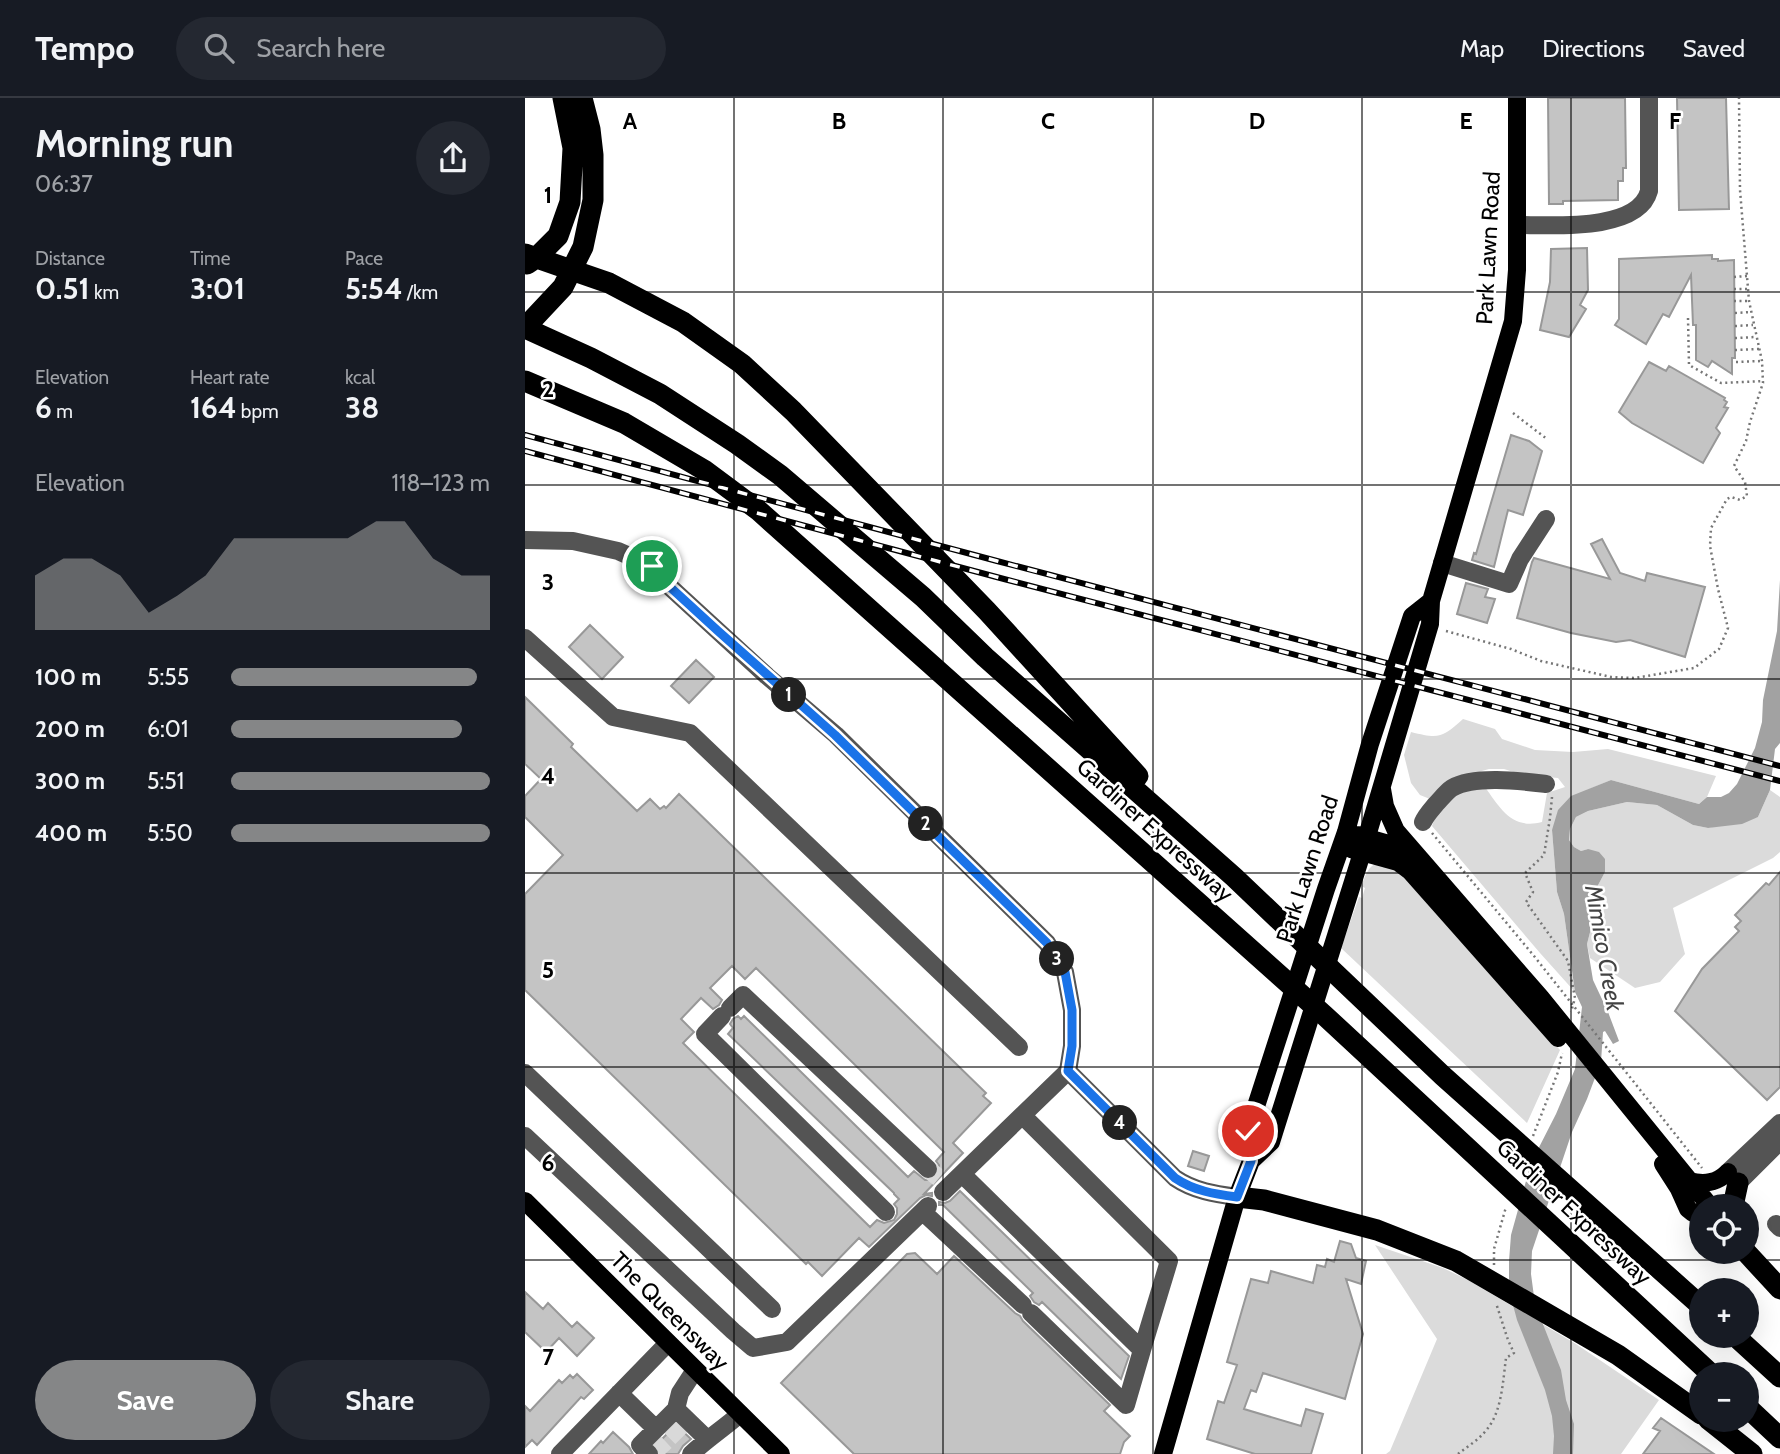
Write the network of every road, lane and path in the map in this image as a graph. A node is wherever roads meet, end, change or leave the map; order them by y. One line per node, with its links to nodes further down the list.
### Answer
1 (563, 98): 10 (highway)
2 (582, 98): 7 (highway)
3 (593, 98): 7 (highway)
4 (1517, 98): 8 (main road, Park Lawn Road)
5 (1649, 98): 8 (street)
6 (1738, 98): 11 (path)
7 (590, 129): 20 (highway)
8 (1517, 225): 35 (main road, Park Lawn Road)
9 (525, 254): 45 (highway)
10 (525, 265)
11 (1747, 276): 12 (path); 14 (path)
12 (1734, 277)
13 (1734, 289): 14 (path)
14 (1748, 289): 16 (path)
15 (1734, 301): 16 (path)
16 (1749, 301): 17 (path)
17 (1751, 312): 18 (path); 21 (path)
18 (1735, 313)
19 (1688, 318): 30 (path)
20 (529, 323): 45 (highway, Gardiner Expressway)
21 (1753, 325): 22 (path); 23 (path)
22 (1735, 326)
23 (1756, 337): 24 (path); 25 (path)
24 (1735, 338)
25 (1759, 349): 26 (path); 27 (path)
26 (1735, 350)
27 (1762, 361): 28 (path); 30 (path)
28 (1736, 362)
29 (525, 380): 76 (highway, Gardiner Expressway)
30 (1763, 382): 37 (path)
31 (1513, 413): 32 (path)
32 (1547, 439)
33 (1546, 519): 35 (street)
34 (525, 540): 49 (street)
35 (1442, 563): 36 (main road, Park Lawn Road)
36 (1431, 601): 40 (main road, Park Lawn Road); 42 (main road, Park Lawn Road)
37 (1445, 631)
38 (525, 638): 48 (street)
39 (1546, 784): 41 (street); 46 (path)
40 (1382, 786): 43 (main road, Park Lawn Road); 44 (main road)
41 (1423, 822): 57 (path)
42 (1344, 839): 43 (main road); 56 (main road, Park Lawn Road)
43 (1364, 846): 44 (main road); 47 (main road); 56 (main road, Park Lawn Road)
44 (1431, 872): 47 (main road)
45 (1234, 877): 70 (highway, Gardiner Expressway)
46 (1568, 961)
47 (1540, 1006): 52 (main road)
48 (1019, 1047)
49 (1068, 1071): 51 (street); 64 (street)
50 (525, 1073): 71 (street)
51 (1023, 1116): 58 (street); 74 (street)
52 (1636, 1123): 60 (main road); 66 (main road)
53 (1780, 1124): 59 (street)
54 (525, 1136): 67 (street)
55 (1780, 1142): 59 (street)
56 (1251, 1161): 64 (main road, Park Lawn Road)
57 (1707, 1173)
58 (962, 1174): 67 (street); 74 (street)
59 (1733, 1178): 60 (main road); 62 (main road); 63 (highway)
60 (1689, 1181): 61 (main road)
61 (1700, 1194)
62 (1720, 1194)
63 (1734, 1194)
64 (1237, 1197): 80 (highway); 89 (main road, Park Lawn Road)
65 (525, 1201): 72 (main road, The Queensway)
66 (1689, 1210)
67 (895, 1221): 74 (street)
68 (1758, 1264): 69 (highway)
69 (1780, 1289)
70 (1689, 1295)
71 (772, 1310)
72 (668, 1343): 77 (main road, The Queensway); 79 (street)
73 (1748, 1348): 78 (highway)
74 (1142, 1350)
75 (1514, 1353): 90 (path)
76 (1698, 1362)
77 (695, 1370): 81 (main road, The Queensway); 83 (street)
78 (1780, 1377)
79 (619, 1392): 83 (street); 87 (street)
80 (1689, 1405)
81 (740, 1414): 86 (street); 88 (main road, The Queensway)
82 (1759, 1418): 85 (highway)
83 (659, 1430): 86 (street)
84 (1724, 1432): 91 (highway)
85 (1780, 1438)
86 (695, 1447)
87 (560, 1454)
88 (781, 1454)
89 (1163, 1454)
90 (1458, 1454)
91 (1752, 1454)

